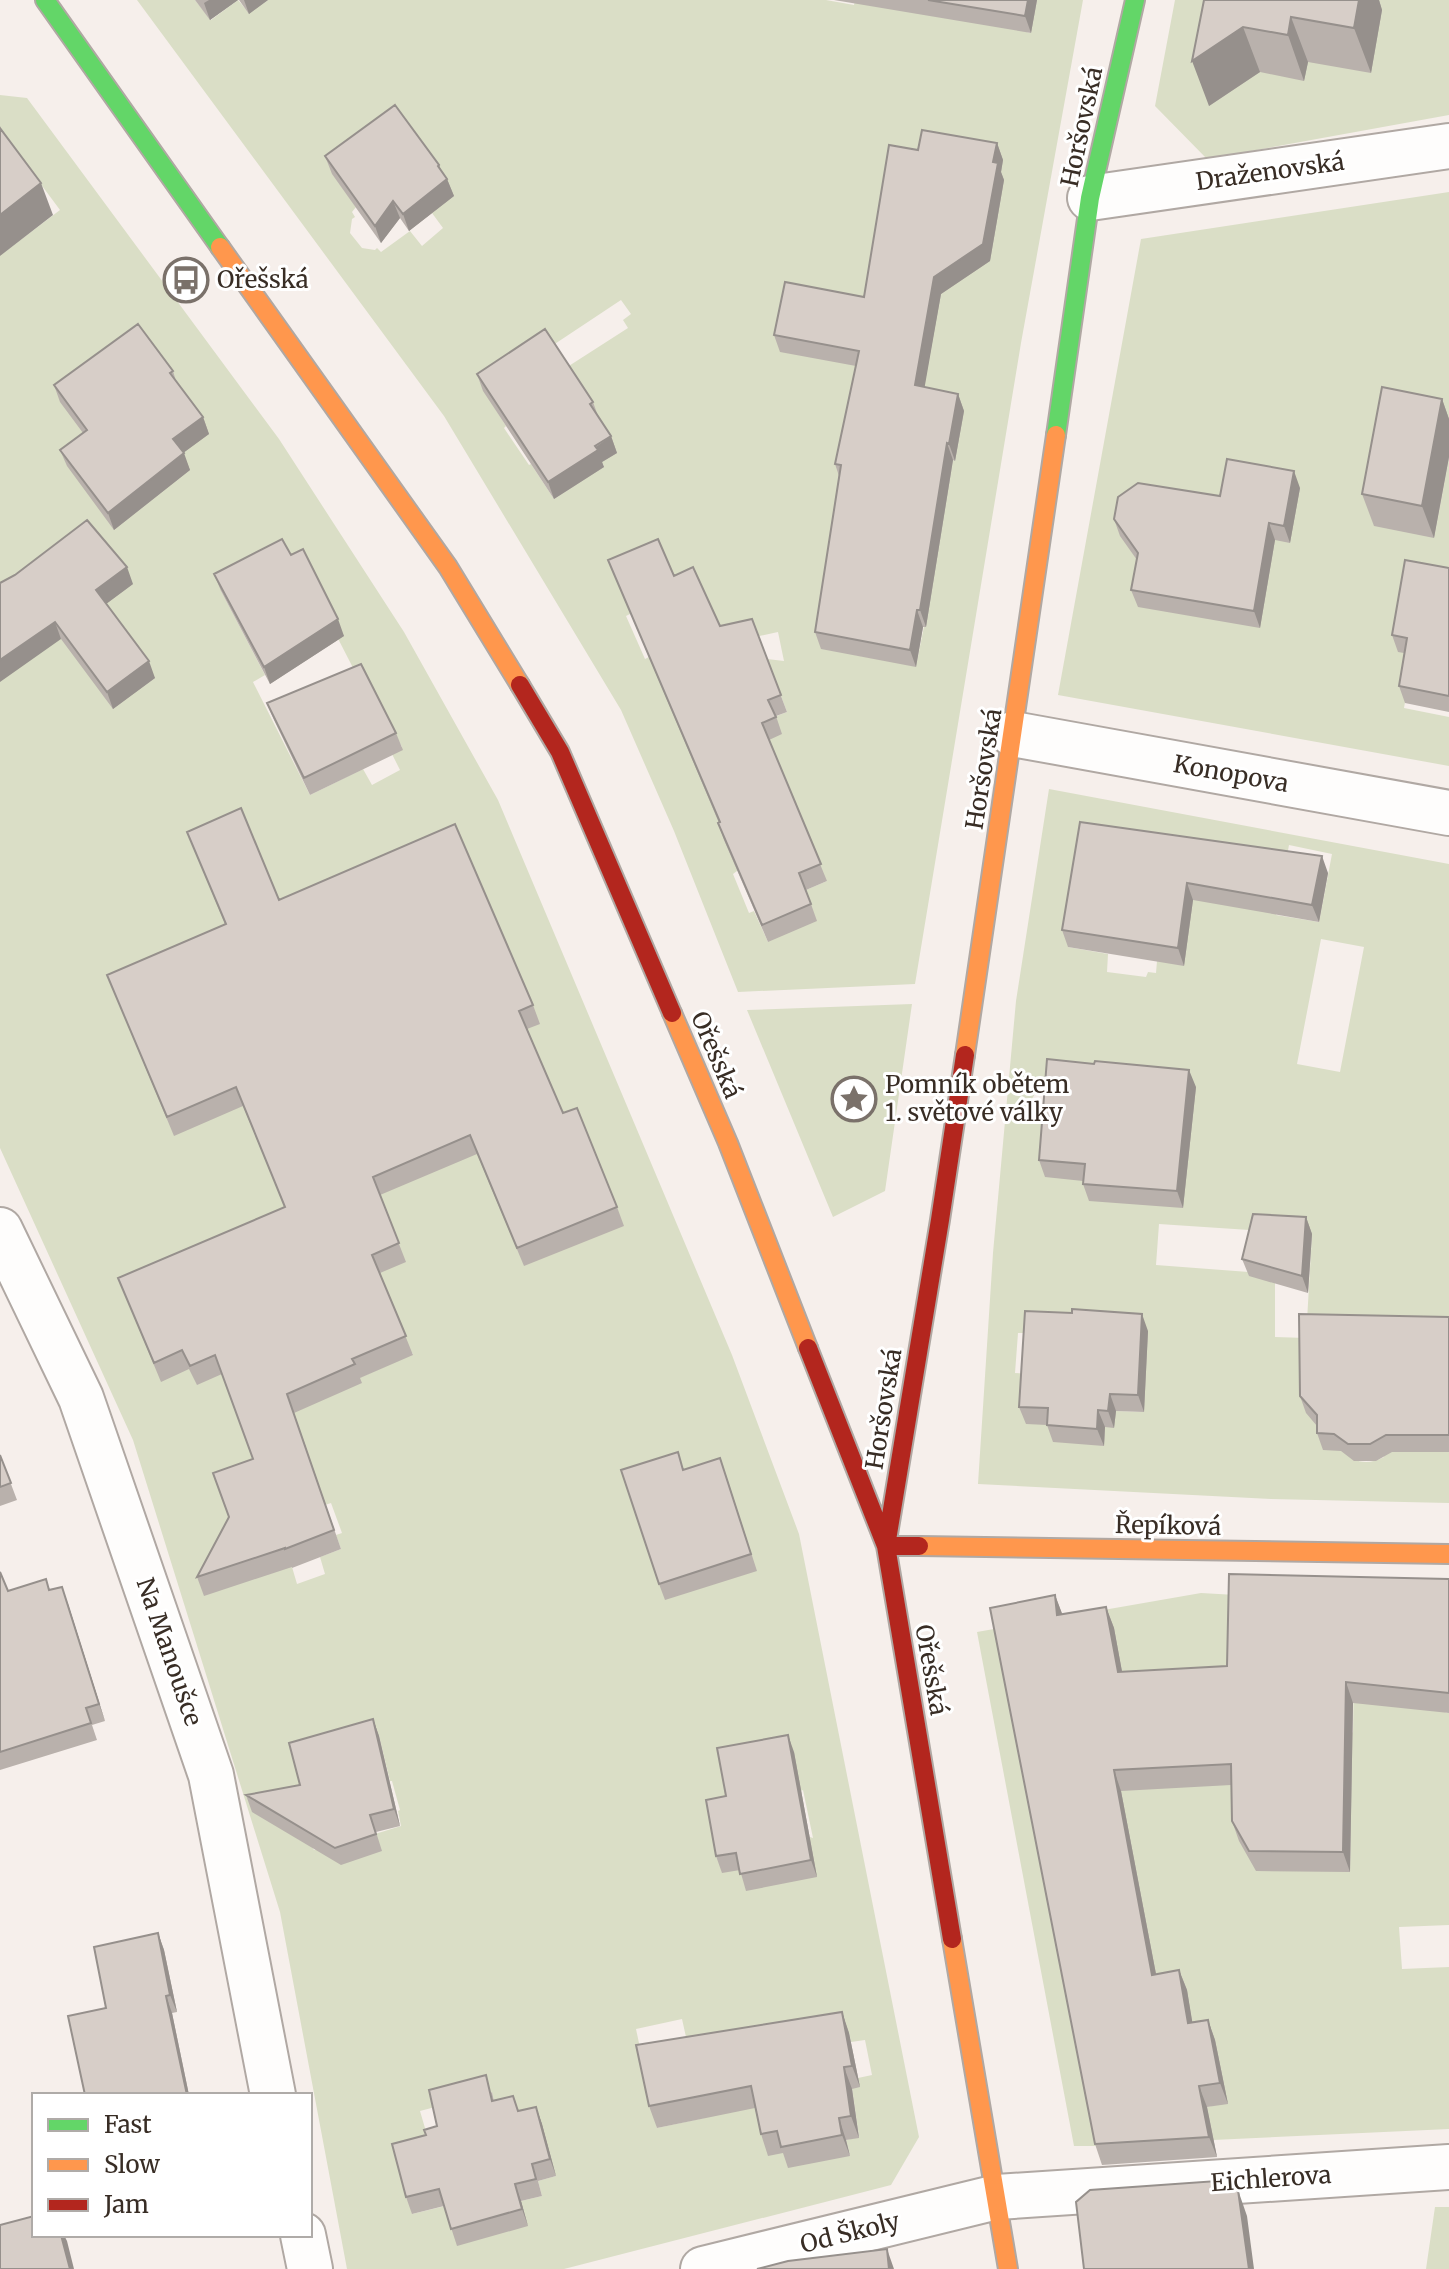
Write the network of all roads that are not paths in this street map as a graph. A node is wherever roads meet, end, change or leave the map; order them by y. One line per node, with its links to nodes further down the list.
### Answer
1 (45, 0): 8 (street, Ořešská)
2 (1135, 0): 4 (street, Horšovská)
3 (1449, 146): 4 (street, Draženovská)
4 (1090, 198): 5 (street, Horšovská)
5 (1013, 734): 6 (street, Konopova); 8 (street, Horšovská)
6 (1449, 813)
7 (0, 1230): 10 (street, Na Manoušce)
8 (886, 1546): 9 (street, Řepíková); 12 (street, Ořešská)
9 (1449, 1554)
10 (273, 2093)
11 (1449, 2167): 12 (street, Eichlerova)
12 (997, 2197): 15 (street, Od Školy); 16 (street, Ořešská)
13 (303, 2237): 14 (street)
14 (310, 2269)
15 (703, 2269)
16 (1008, 2269)

